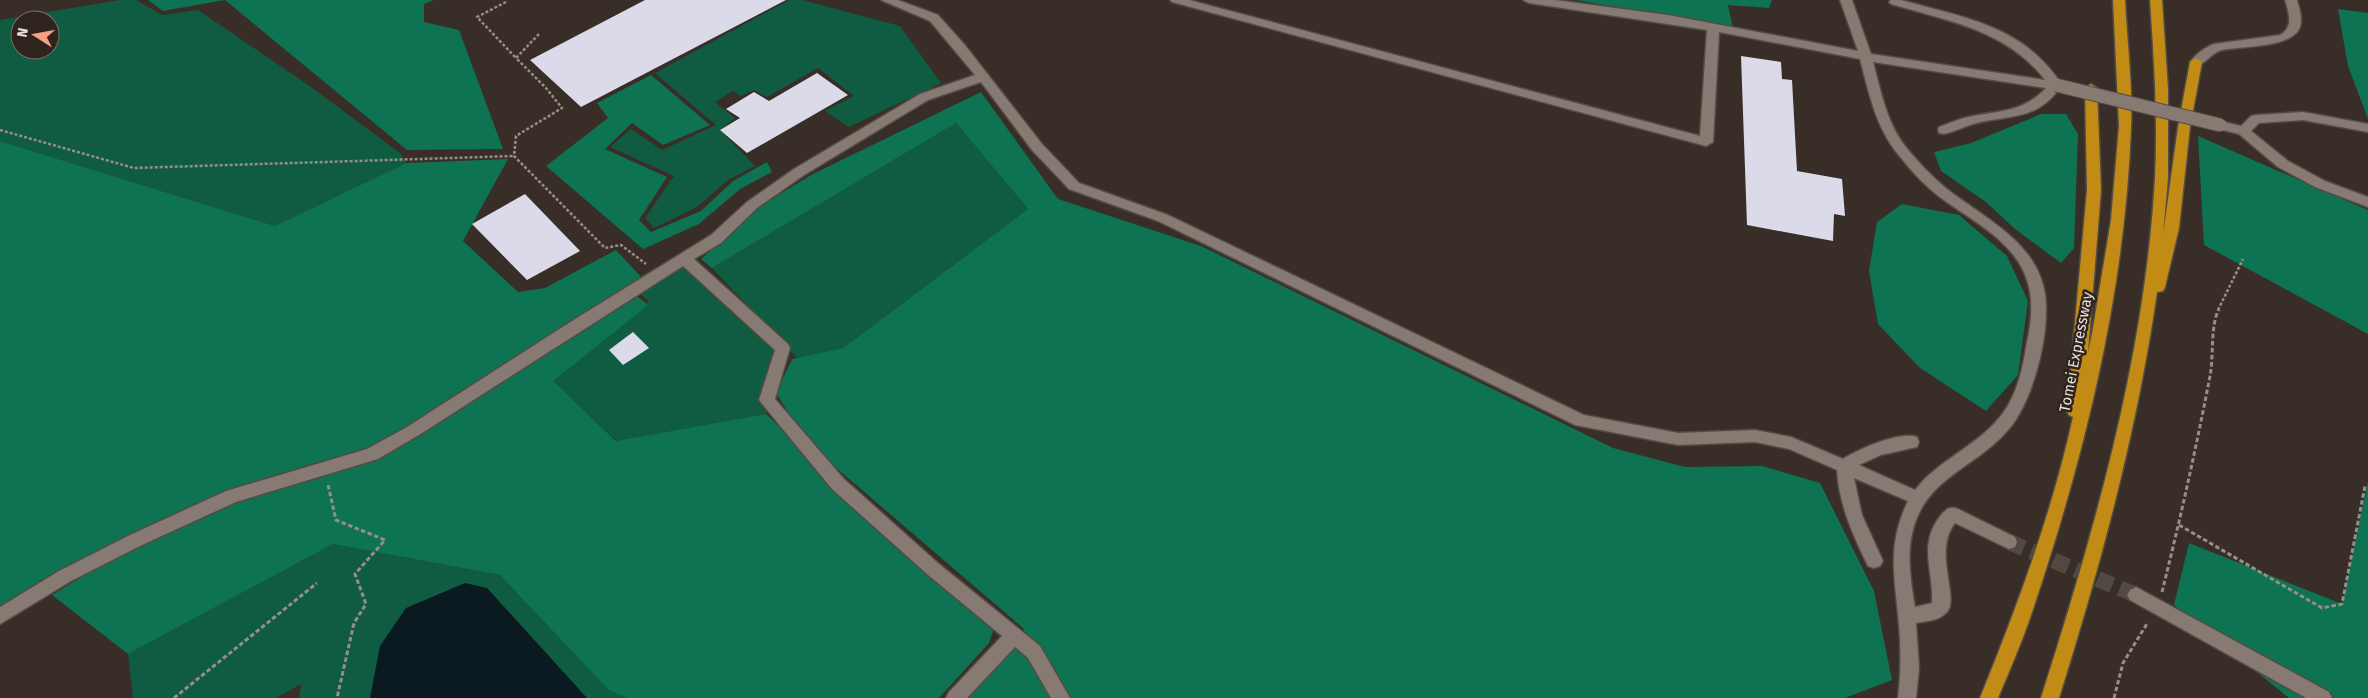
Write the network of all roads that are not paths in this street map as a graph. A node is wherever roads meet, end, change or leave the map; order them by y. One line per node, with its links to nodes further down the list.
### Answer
1 (887, 0): 9 (street)
2 (1176, 0): 10 (street)
3 (1529, 0): 10 (street)
4 (1846, 0): 11 (street)
5 (2120, 0): 23 (highway, Tomei Expressway)
6 (2156, 0): 21 (highway)
7 (2291, 0): 12 (street)
8 (1895, 2): 14 (street)
9 (911, 3): 13 (street)
10 (1714, 27): 11 (street)
11 (1865, 55): 14 (street); 25 (street)
12 (2196, 62): 21 (highway)
13 (983, 77): 20 (street); 24 (street)
14 (2056, 85): 17 (street); 18 (street, bridge)
15 (2091, 88): 23 (highway)
16 (2368, 128): 18 (street)
17 (1944, 130)
18 (2243, 131): 19 (street)
19 (2368, 202)
20 (683, 258): 29 (street); 31 (street)
21 (2145, 333): 36 (highway)
22 (1911, 442): 24 (street)
23 (2073, 455): 35 (highway, Tomei Expressway)
24 (1845, 466): 25 (street); 27 (street)
25 (1916, 498): 30 (street)
26 (2009, 542): 30 (street)
27 (1874, 561)
28 (2136, 595): 37 (street)
29 (0, 616)
30 (1907, 616): 34 (street)
31 (1015, 635): 32 (street); 33 (street)
32 (955, 698)
33 (1061, 698)
34 (1906, 698)
35 (1989, 698)
36 (2050, 698)
37 (2323, 698)

